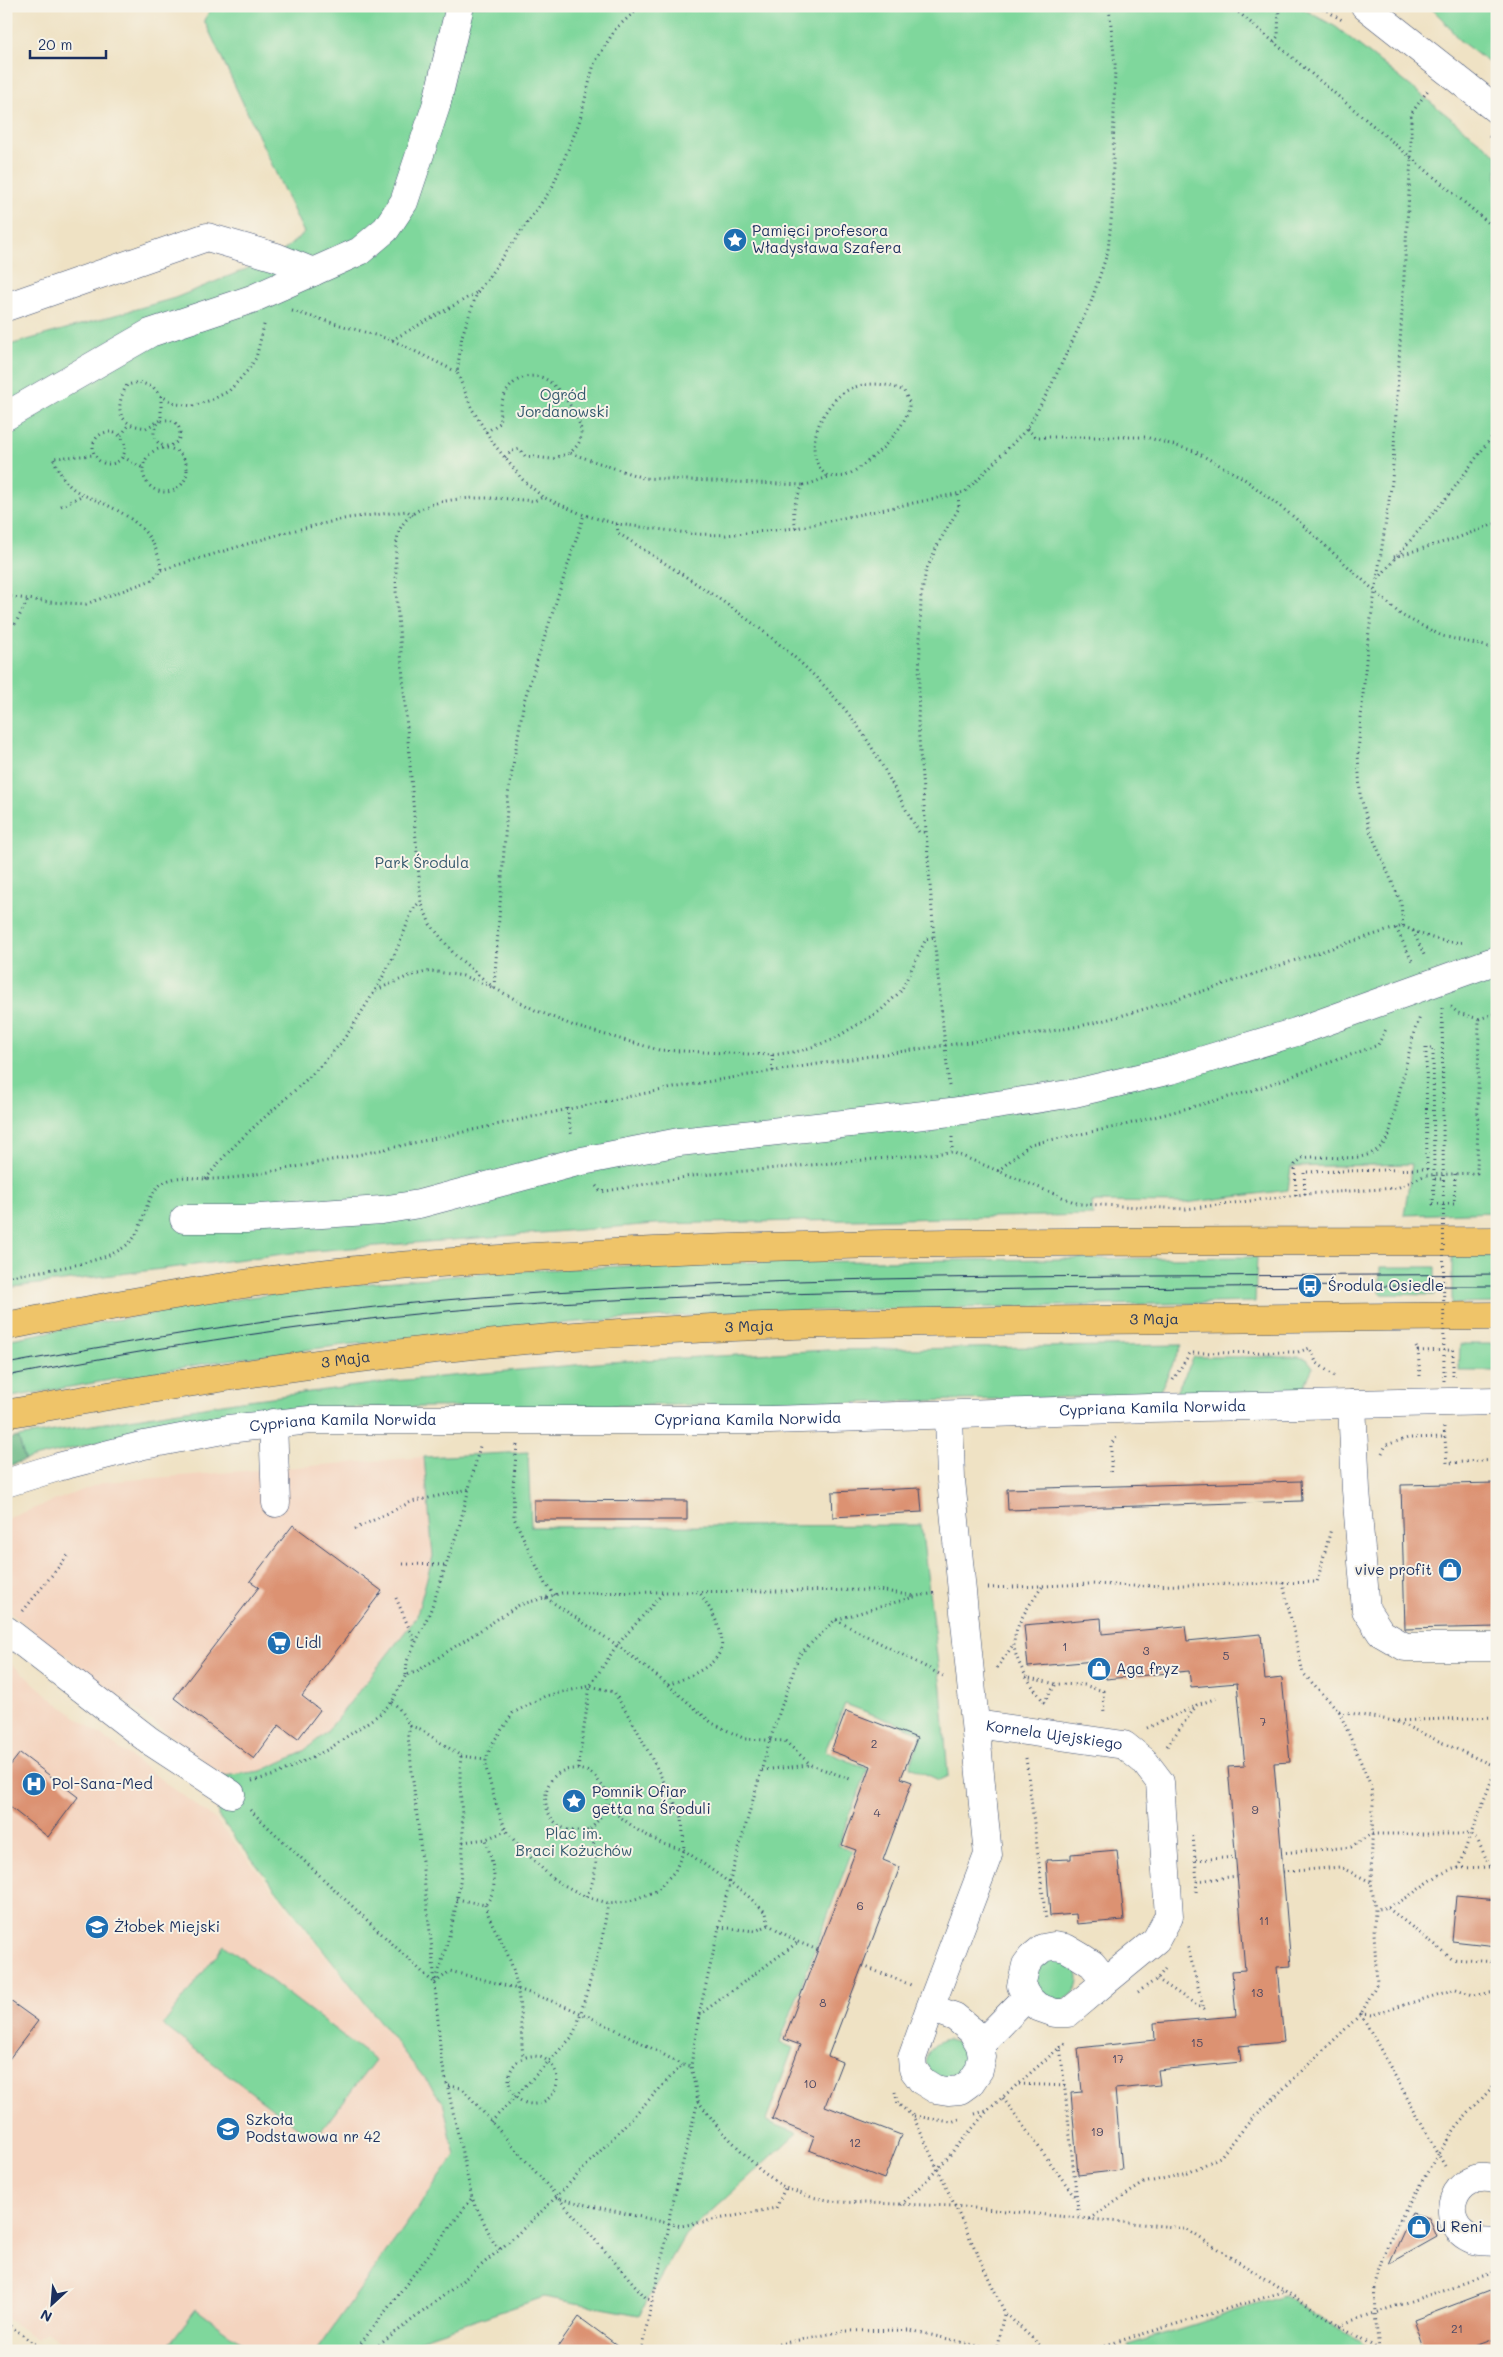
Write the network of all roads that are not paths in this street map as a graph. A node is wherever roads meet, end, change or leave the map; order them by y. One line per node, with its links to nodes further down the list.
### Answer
1 (460, 6): 4 (street)
2 (1365, 6): 3 (street)
3 (1497, 110)
4 (313, 272): 5 (street); 6 (street)
5 (6, 307)
6 (6, 416)
7 (1497, 960): 8 (street)
8 (184, 1219)
9 (1497, 1241): 11 (main road)
10 (1497, 1316): 14 (main road, 3 Maja)
11 (6, 1326)
12 (1497, 1401): 13 (street, Cypriana Kamila Norwida)
13 (1352, 1404): 15 (street, Cypriana Kamila Norwida); 20 (street)
14 (6, 1414)
15 (949, 1415): 16 (street, Cypriana Kamila Norwida); 21 (street, Kornela Ujejskiego)
16 (273, 1423): 17 (street, Cypriana Kamila Norwida); 18 (street)
17 (6, 1483)
18 (276, 1504)
19 (15, 1620): 22 (street)
20 (1497, 1647)
21 (976, 1724): 23 (street, Kornela Ujejskiego); 25 (street, Kornela Ujejskiego)
22 (230, 1794)
23 (1106, 1982): 24 (street, Kornela Ujejskiego); 24 (street)
24 (1027, 1997): 26 (street)
25 (930, 2008): 26 (street); 26 (street, Kornela Ujejskiego)
26 (980, 2045)
27 (1497, 2180): 28 (street)
28 (1497, 2242)

